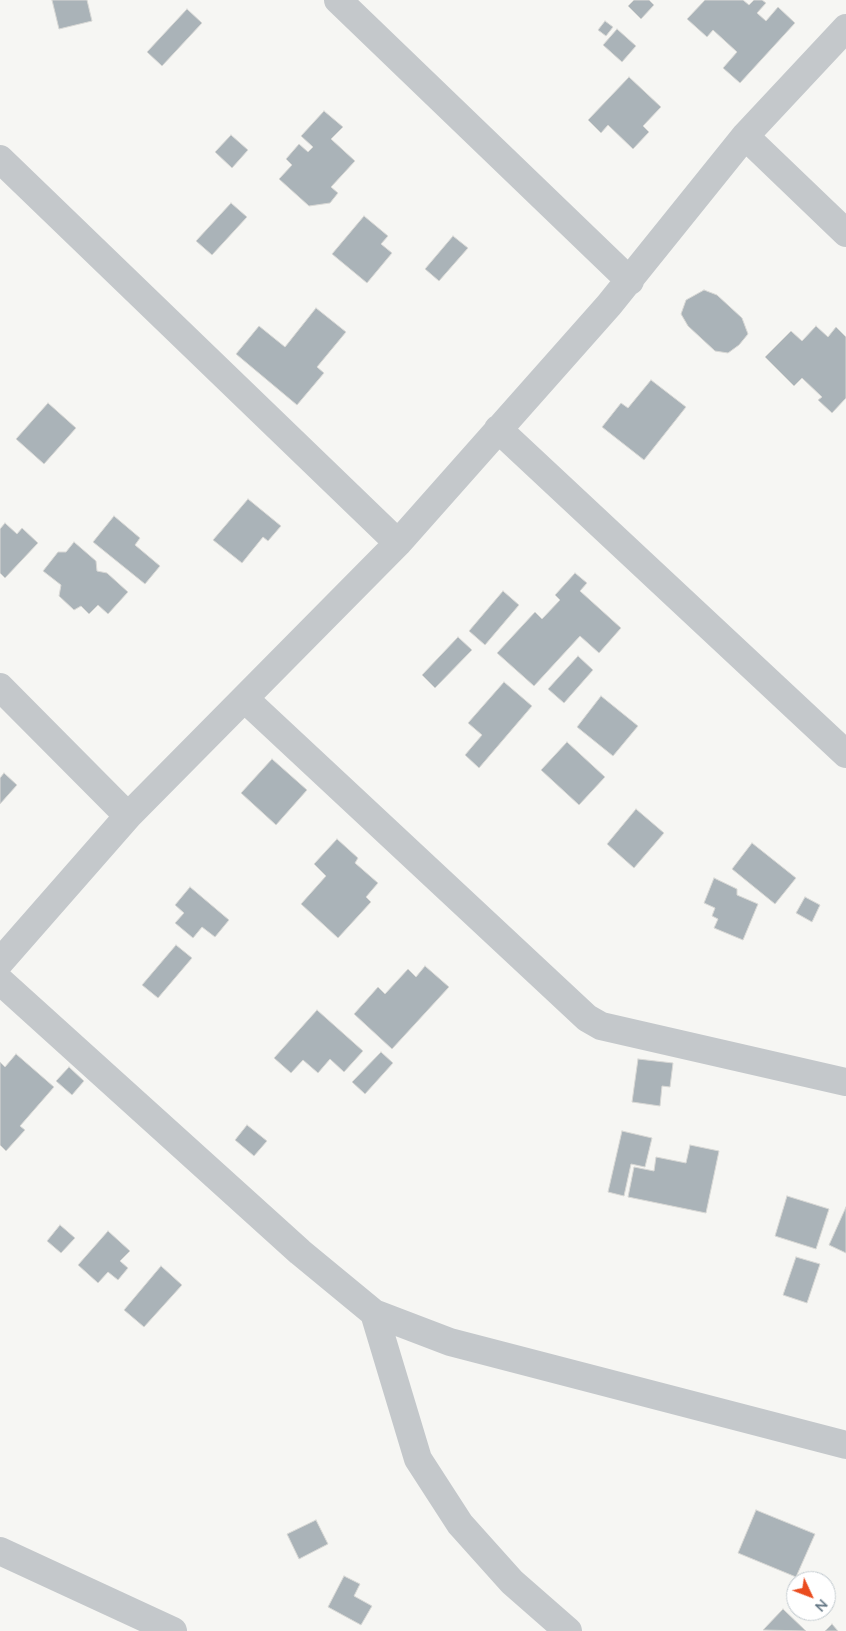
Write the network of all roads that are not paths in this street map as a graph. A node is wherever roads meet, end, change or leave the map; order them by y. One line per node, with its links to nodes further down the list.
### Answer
1 (338, 0): 6 (street)
2 (846, 28): 3 (street)
3 (745, 136): 5 (street); 6 (street)
4 (0, 159): 8 (street)
5 (846, 232)
6 (630, 281): 7 (street)
7 (498, 429): 8 (street); 11 (street)
8 (398, 543): 10 (street)
9 (0, 686): 12 (street)
10 (245, 699): 12 (street); 15 (street)
11 (846, 754)
12 (128, 816): 13 (street)
13 (0, 962)
14 (0, 981): 16 (street)
15 (846, 1082)
16 (374, 1313): 17 (street); 20 (street)
17 (846, 1445)
18 (0, 1551): 19 (street)
19 (173, 1631)
20 (568, 1631)

